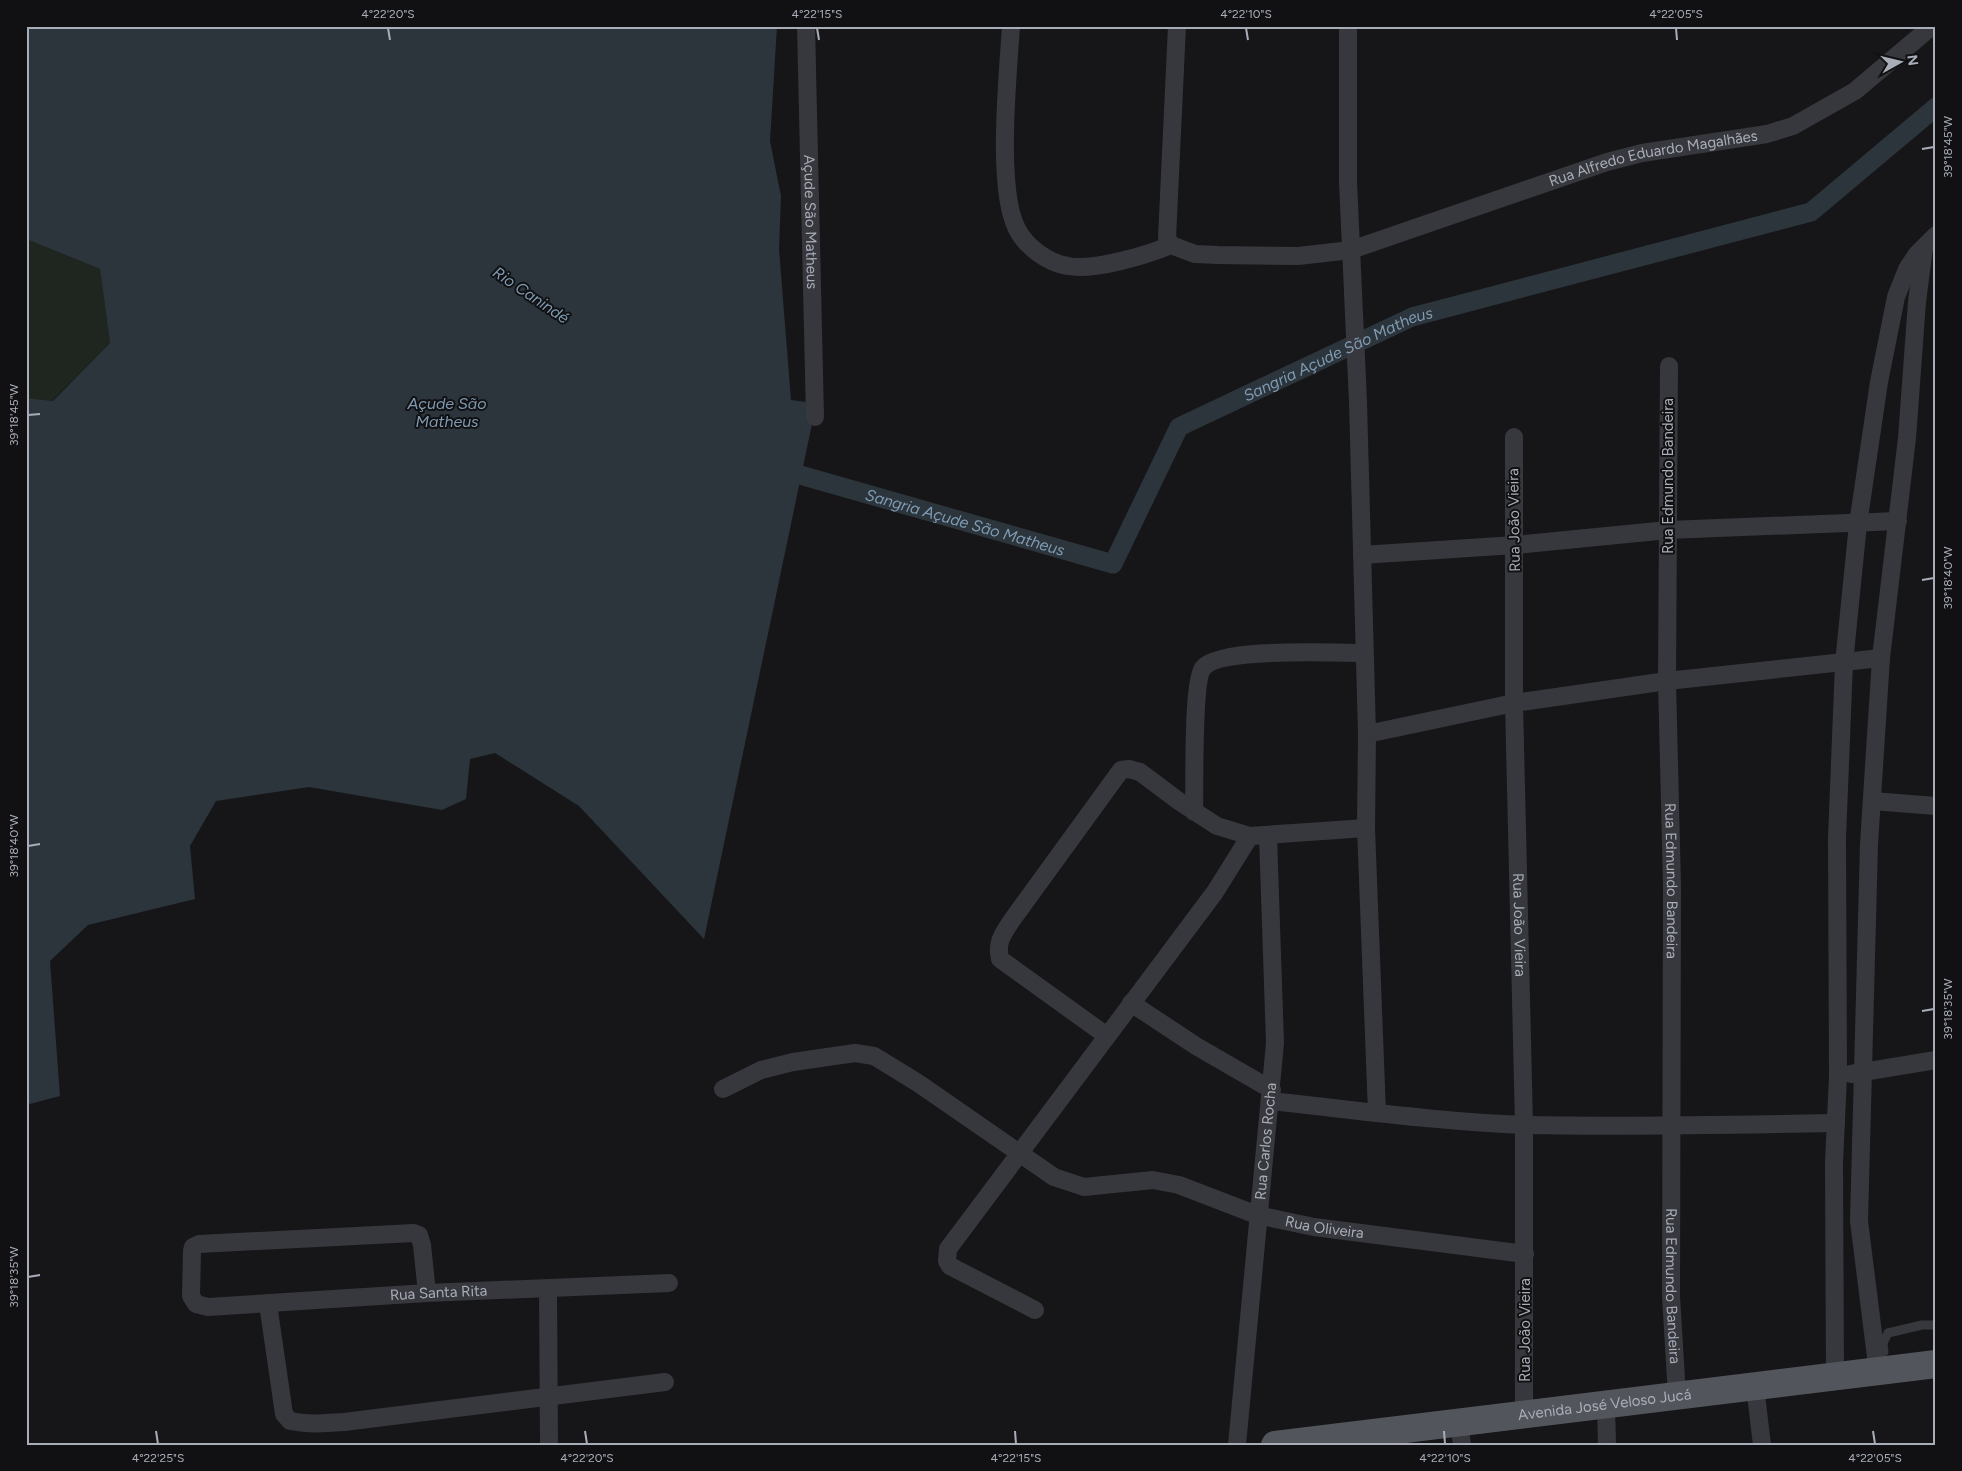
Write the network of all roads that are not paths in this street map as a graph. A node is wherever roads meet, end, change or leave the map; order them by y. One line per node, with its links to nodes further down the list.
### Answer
1 (806, 26): 10 (street, Açude São Matheus)
2 (1011, 26): 7 (street)
3 (1177, 26): 7 (street)
4 (1348, 26): 8 (street)
5 (1932, 26): 8 (street, Rua Alfredo Eduardo Magalhães)
6 (1930, 240): 12 (street); 13 (street)
7 (1171, 245): 8 (street, Rua Alfredo Eduardo Magalhães)
8 (1351, 250): 16 (street)
9 (1669, 366): 14 (street, Rua Edmundo Bandeira)
10 (815, 417)
11 (1514, 437): 15 (street, Rua João Vieira)
12 (1898, 521): 13 (street); 18 (street)
13 (1858, 524): 14 (street); 19 (street)
14 (1668, 530): 15 (street); 20 (street, Rua Edmundo Bandeira)
15 (1515, 545): 16 (street); 21 (street, Rua João Vieira)
16 (1362, 555): 17 (street)
17 (1364, 653): 22 (street); 25 (street)
18 (1881, 658): 19 (street); 23 (street)
19 (1844, 663): 20 (street); 33 (street)
20 (1668, 680): 21 (street); 39 (street, Rua Edmundo Bandeira)
21 (1514, 703): 22 (street); 38 (street, Rua João Vieira)
22 (1367, 734): 26 (street)
23 (1872, 801): 24 (street); 32 (street)
24 (1936, 806)
25 (1194, 812): 27 (street); 30 (street)
26 (1366, 828): 28 (street); 36 (street)
27 (1250, 836): 28 (street); 29 (street)
28 (1268, 836): 35 (street, Rua Carlos Rocha)
29 (1131, 1003): 30 (street); 35 (street)
30 (1107, 1036): 40 (street)
31 (1936, 1060): 32 (street)
32 (1862, 1073): 33 (street); 50 (street)
33 (1838, 1076): 37 (street)
34 (723, 1089): 40 (street, Rua Oliveira)
35 (1271, 1095): 36 (street); 41 (street, Rua Carlos Rocha)
36 (1377, 1113): 38 (street)
37 (1836, 1123): 39 (street); 51 (street)
38 (1524, 1125): 39 (street); 42 (street, Rua João Vieira)
39 (1672, 1126): 55 (street, Rua Edmundo Bandeira)
40 (1019, 1154): 41 (street, Rua Oliveira); 47 (street)
41 (1257, 1215): 42 (street, Rua Oliveira); 60 (street, Rua Carlos Rocha)
42 (1525, 1254): 57 (street, Rua João Vieira)
43 (669, 1283): 44 (street, Rua Santa Rita)
44 (548, 1288): 45 (street, Rua Santa Rita); 54 (street)
45 (427, 1294): 46 (street, Rua Santa Rita); 46 (street, Rua Santa Rita)
46 (268, 1304): 54 (street)
47 (1035, 1310)
48 (1936, 1325): 50 (lane)
49 (1936, 1364): 50 (main road, Avenida José Veloso Jucá)
50 (1882, 1372): 51 (main road, Avenida José Veloso Jucá)
51 (1835, 1377): 53 (main road, Avenida José Veloso Jucá)
52 (665, 1382): 54 (street)
53 (1754, 1386): 55 (main road, Avenida José Veloso Jucá); 63 (street)
54 (548, 1396): 59 (street)
55 (1676, 1396): 56 (main road, Avenida José Veloso Jucá)
56 (1606, 1405): 57 (main road, Avenida José Veloso Jucá); 62 (street)
57 (1524, 1413): 58 (main road, Avenida José Veloso Jucá)
58 (1460, 1433): 61 (main road, Avenida José Veloso Jucá)
59 (549, 1445)
60 (1237, 1445)
61 (1275, 1445)
62 (1607, 1445)
63 (1762, 1445)

